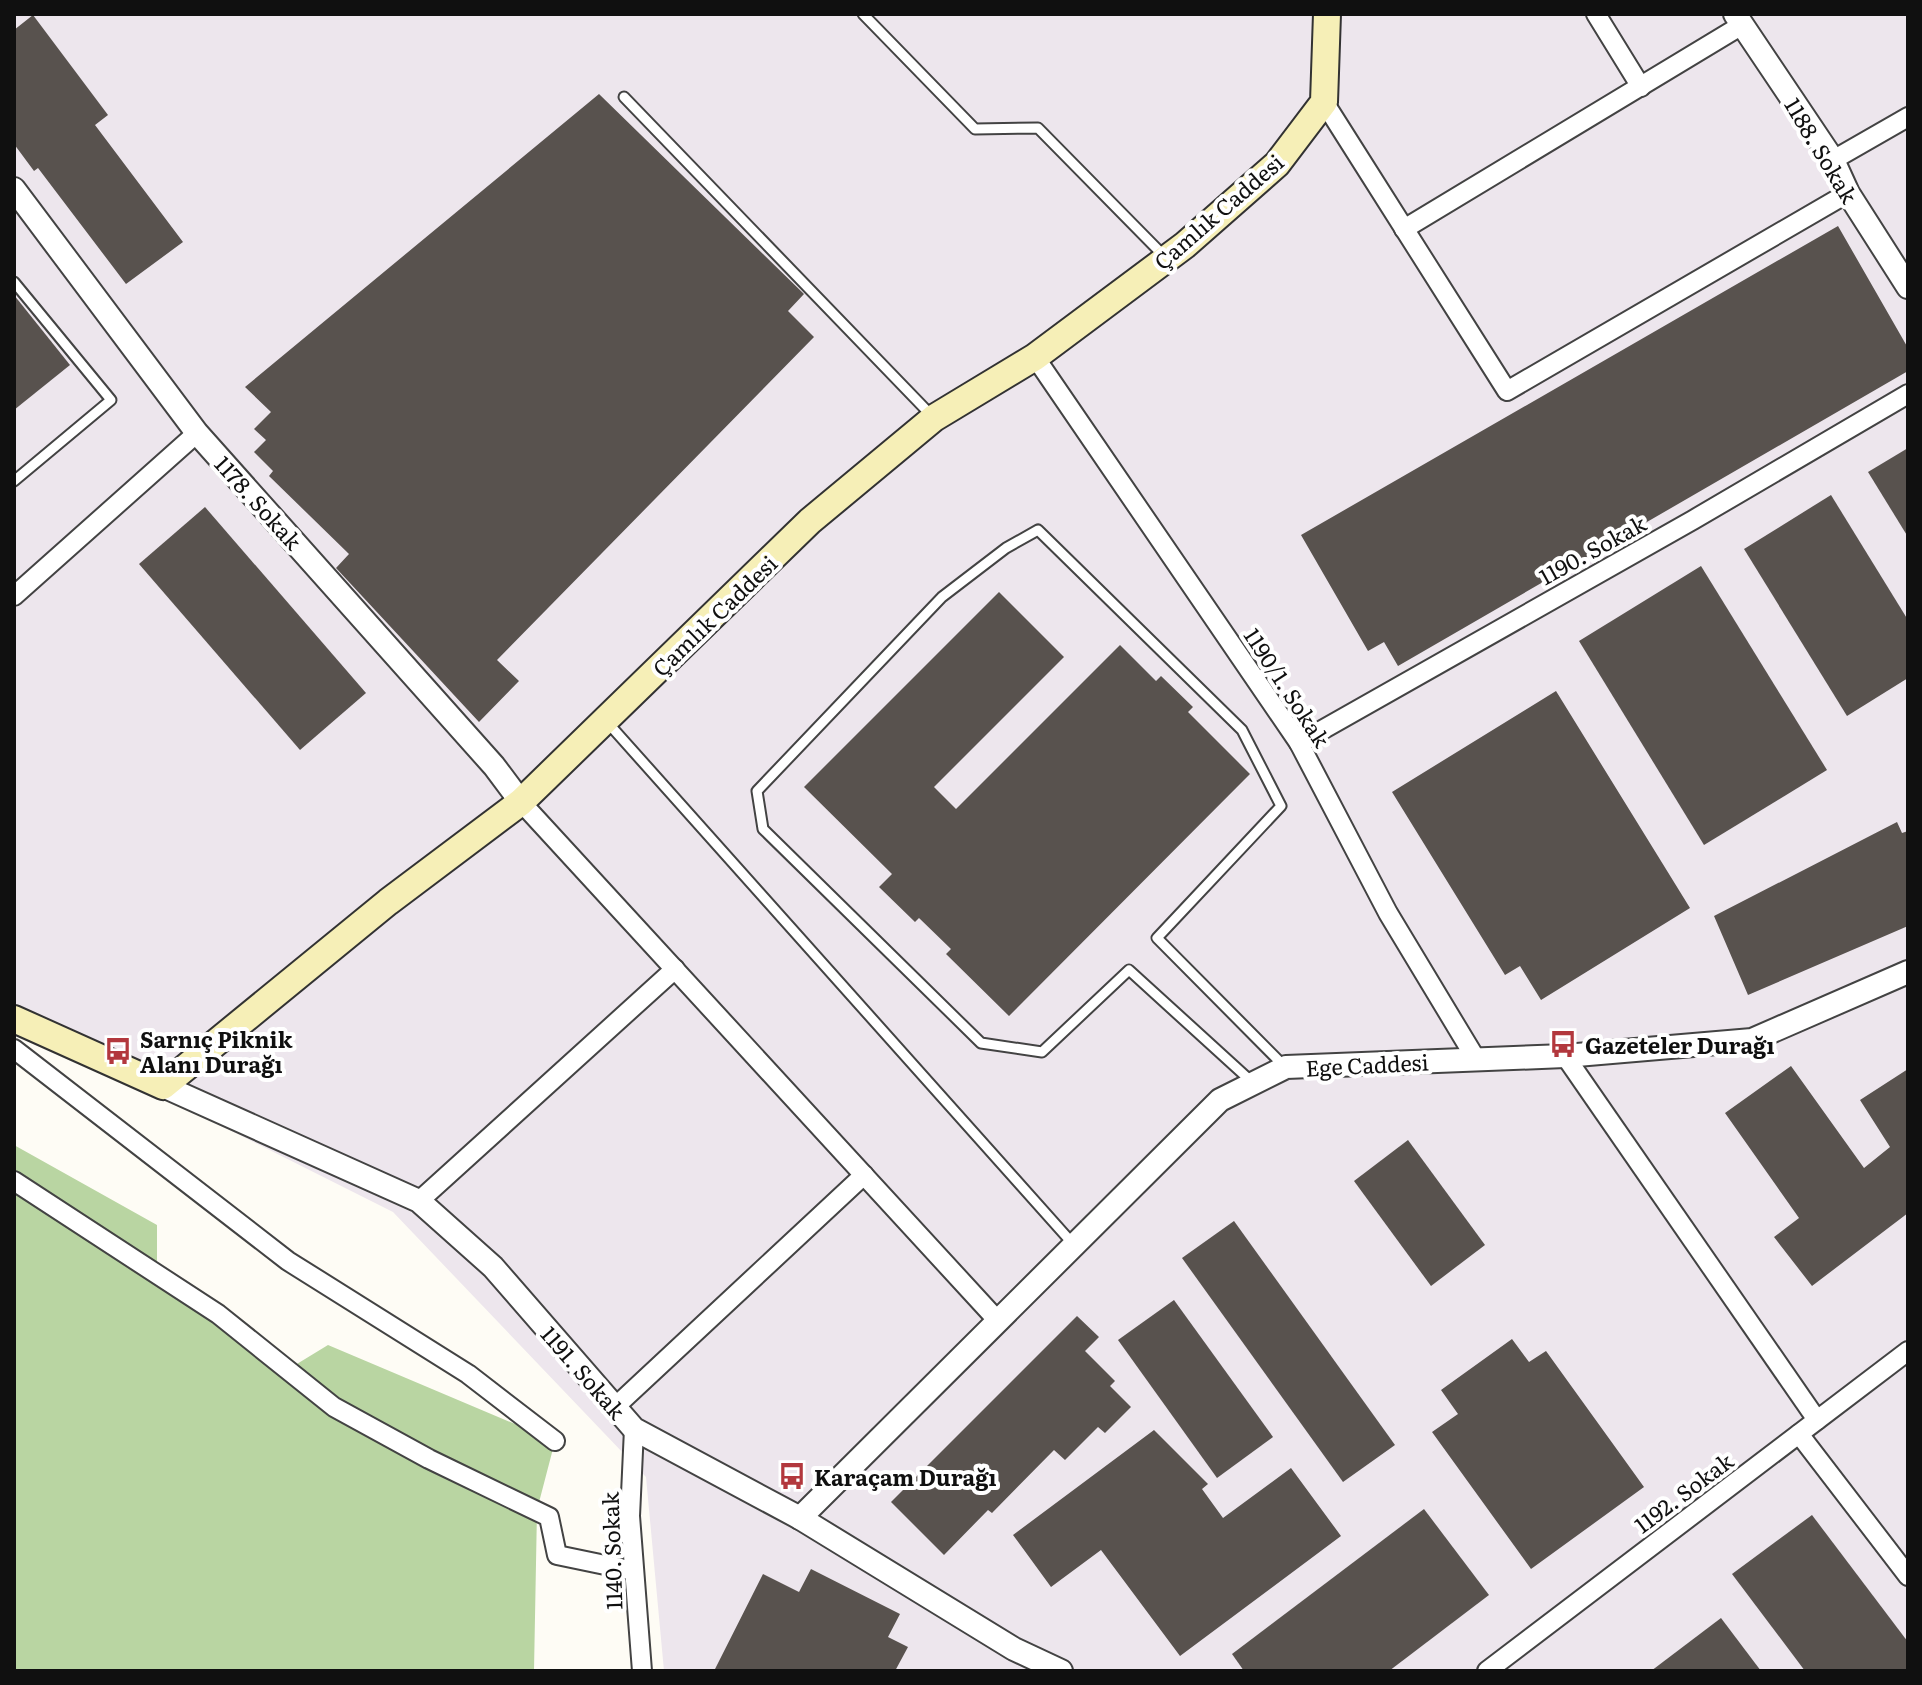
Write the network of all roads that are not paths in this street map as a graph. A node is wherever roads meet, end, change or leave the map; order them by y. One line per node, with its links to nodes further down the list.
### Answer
1 (863, 14): 13 (lane)
2 (1327, 14): 7 (main road)
3 (1596, 14): 5 (street)
4 (1739, 20): 5 (street); 9 (street, 1188. Sokak)
5 (1641, 87): 12 (street)
6 (624, 97): 18 (lane)
7 (1324, 102): 12 (street); 13 (main road, Çamlık Caddesi)
8 (1908, 117): 9 (street)
9 (1833, 160): 11 (street, 1188. Sokak)
10 (14, 189): 19 (street, 1178. Sokak)
11 (1848, 193): 12 (street); 15 (street, 1188. Sokak)
12 (1404, 229)
13 (1166, 259): 16 (main road, Çamlık Caddesi)
14 (14, 282): 20 (lane)
15 (1908, 287)
16 (1035, 357): 18 (main road, Çamlık Caddesi); 23 (street, 1190/1. Sokak)
17 (1908, 394): 23 (street, 1190. Sokak)
18 (934, 418): 22 (main road, Çamlık Caddesi)
19 (197, 433): 21 (street); 24 (street, 1178. Sokak)
20 (14, 481)
21 (14, 596)
22 (605, 720): 24 (main road, Çamlık Caddesi); 38 (lane)
23 (1299, 743): 31 (street, 1190/1. Sokak)
24 (521, 802): 25 (street); 34 (main road, Çamlık Caddesi)
25 (675, 969): 35 (street); 37 (street)
26 (1908, 972): 30 (street, Ege Caddesi)
27 (14, 1019): 28 (main road)
28 (49, 1035): 29 (street); 34 (main road)
29 (14, 1049): 45 (street)
30 (1565, 1056): 31 (street, Ege Caddesi); 42 (street)
31 (1476, 1059): 32 (street, Ege Caddesi)
32 (1286, 1067): 33 (street, Ege Caddesi); 33 (lane)
33 (1254, 1085): 38 (street, Ege Caddesi)
34 (163, 1086): 37 (street, 1191. Sokak)
35 (864, 1175): 39 (street); 41 (street)
36 (14, 1181): 47 (street)
37 (419, 1201): 41 (street, 1191. Sokak)
38 (1074, 1245): 39 (street, Ege Caddesi)
39 (998, 1321): 46 (street, Ege Caddesi)
40 (1908, 1351): 42 (street, 1192. Sokak)
41 (615, 1407): 43 (street, 1191. Sokak)
42 (1817, 1420): 44 (street, 1192. Sokak)
43 (634, 1429): 46 (street, 1191. Sokak); 47 (street, 1140. Sokak)
44 (1799, 1434): 48 (street); 51 (street, 1192. Sokak)
45 (555, 1441)
46 (800, 1518): 50 (street, 1191. Sokak)
47 (634, 1571): 49 (street, 1140. Sokak)
48 (1908, 1576)
49 (642, 1671)
50 (1061, 1671)
51 (1487, 1671)

